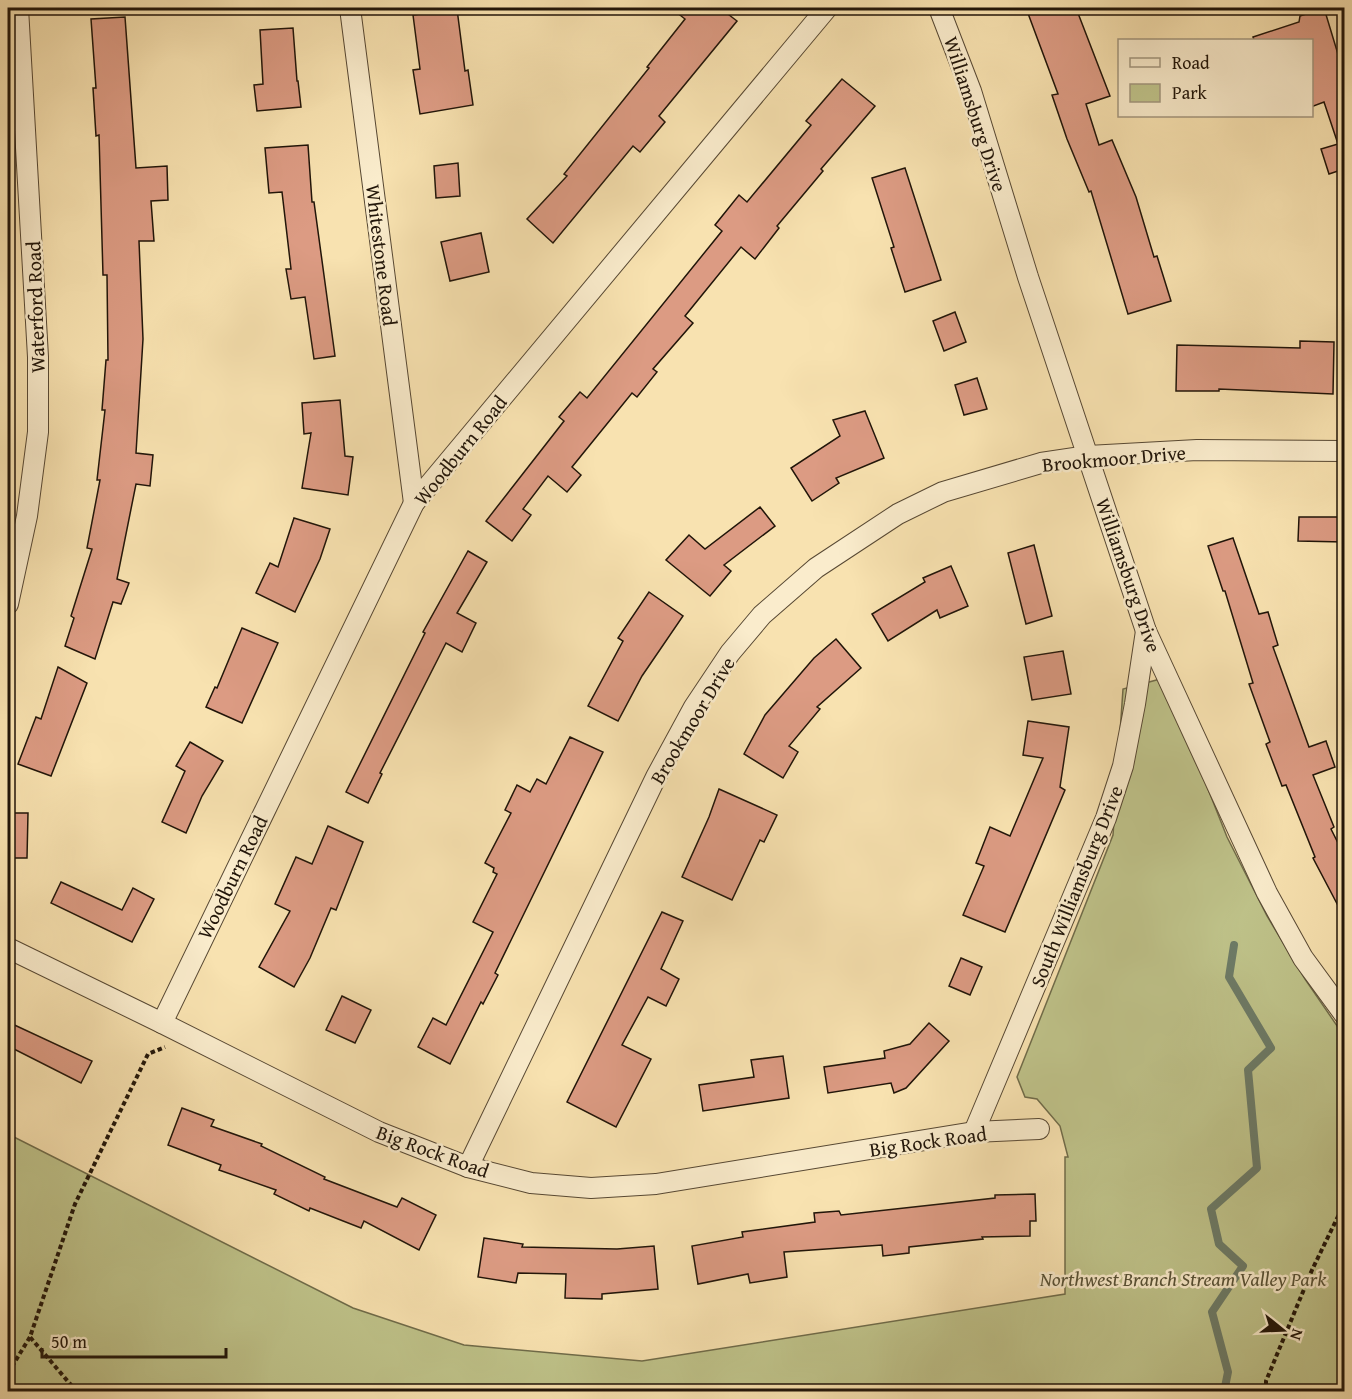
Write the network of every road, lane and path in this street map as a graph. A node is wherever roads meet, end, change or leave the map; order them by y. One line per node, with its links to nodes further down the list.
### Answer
1 (18, 8): 8 (street, Waterford Road)
2 (350, 8): 7 (street, Whitestone Road)
3 (827, 8): 7 (street, Woodburn Road)
4 (939, 8): 6 (street, Williamsburg Drive)
5 (1344, 451): 6 (street, Brookmoor Drive)
6 (1088, 456): 9 (street, Williamsburg Drive); 15 (street, Brookmoor Drive)
7 (414, 503): 12 (street, Woodburn Road)
8 (8, 604)
9 (1146, 631): 11 (street, Williamsburg Drive); 14 (street, South Williamsburg Drive)
10 (8, 948): 12 (street, Big Rock Road)
11 (1344, 1014)
12 (169, 1026): 15 (street, Big Rock Road); 17 (path)
13 (1039, 1129): 14 (street, Big Rock Road)
14 (974, 1132): 15 (street, Big Rock Road)
15 (468, 1167)
16 (1344, 1204): 20 (path)
17 (30, 1337): 18 (path); 19 (path)
18 (8, 1373)
19 (77, 1392)
20 (1266, 1392)

